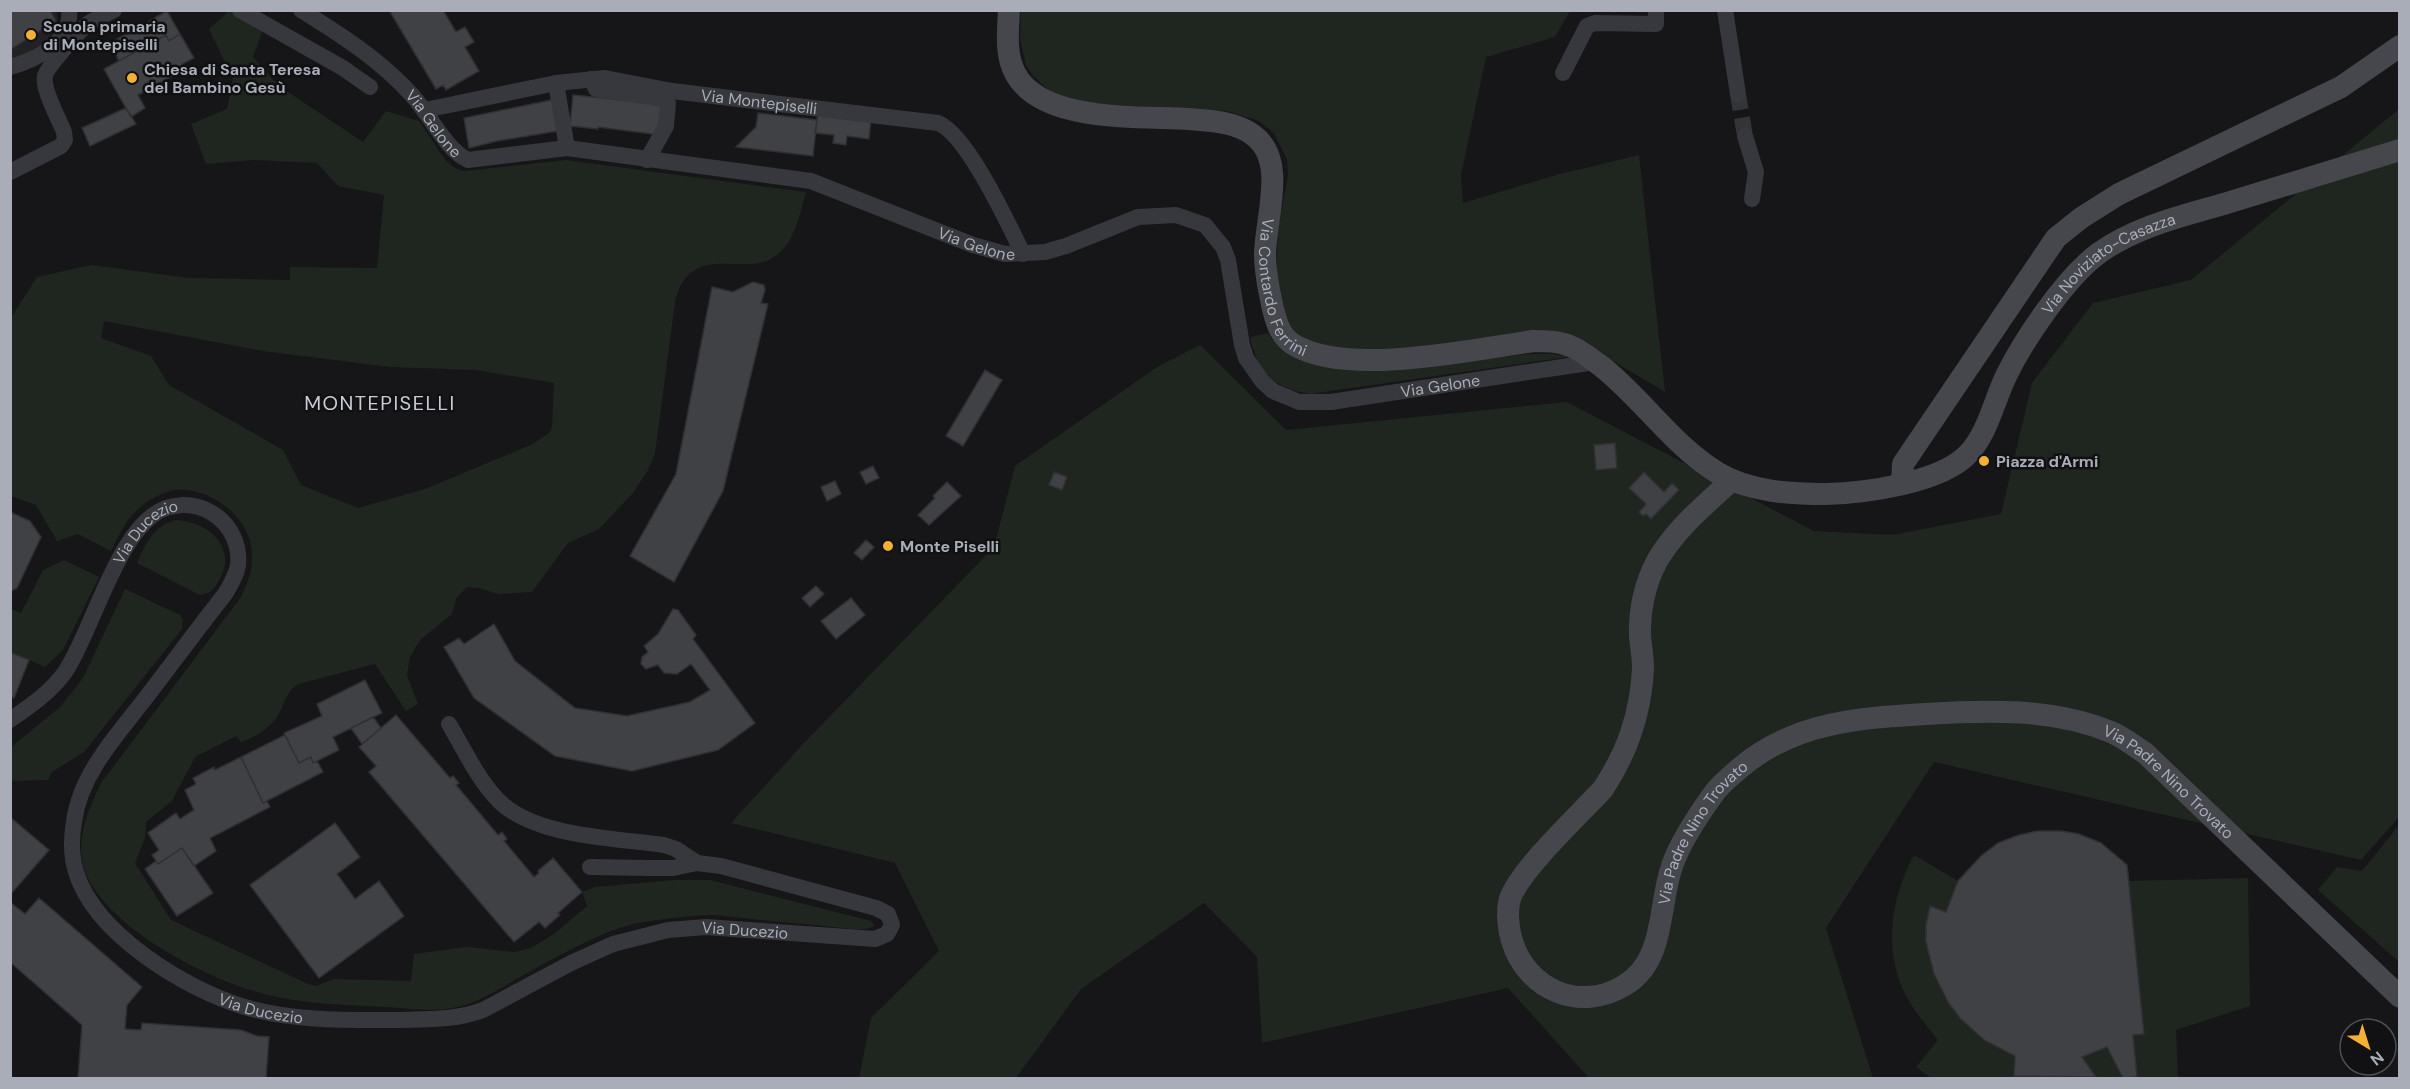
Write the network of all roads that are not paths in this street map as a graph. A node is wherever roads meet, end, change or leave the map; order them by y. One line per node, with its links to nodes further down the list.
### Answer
1 (69, 10): 8 (street)
2 (114, 10): 8 (street)
3 (240, 10): 14 (street)
4 (301, 10): 16 (street, Via Gelone)
5 (1009, 10): 24 (street, Via Contardo Ferrini)
6 (1656, 10): 11 (street)
7 (1725, 10): 15 (street)
8 (72, 33): 10 (street); 21 (street)
9 (2400, 46): 26 (street)
10 (10, 67)
11 (1563, 73)
12 (591, 79): 13 (street, Via Montepiselli); 20 (street); 23 (street, Via Montepiselli)
13 (556, 83): 16 (street, Via Montepiselli); 18 (street)
14 (370, 87)
15 (1737, 94)
16 (425, 110): 18 (street, Via Gelone)
17 (1745, 136): 22 (street)
18 (567, 148): 20 (street, Via Gelone)
19 (2400, 150): 26 (street, Via Noviziato-Casazza)
20 (647, 160): 23 (street, Via Gelone)
21 (10, 172)
22 (1752, 199)
23 (1023, 254): 24 (street, Via Gelone)
24 (1595, 362): 25 (street, Via Contardo Ferrini)
25 (1732, 480): 26 (street, Via Noviziato-Casazza); 31 (street, Via Padre Nino Trovato)
26 (1902, 484)
27 (10, 720): 29 (street, Via Ducezio)
28 (449, 724): 29 (street)
29 (696, 863): 30 (street, Via Ducezio)
30 (590, 867)
31 (2400, 997)

